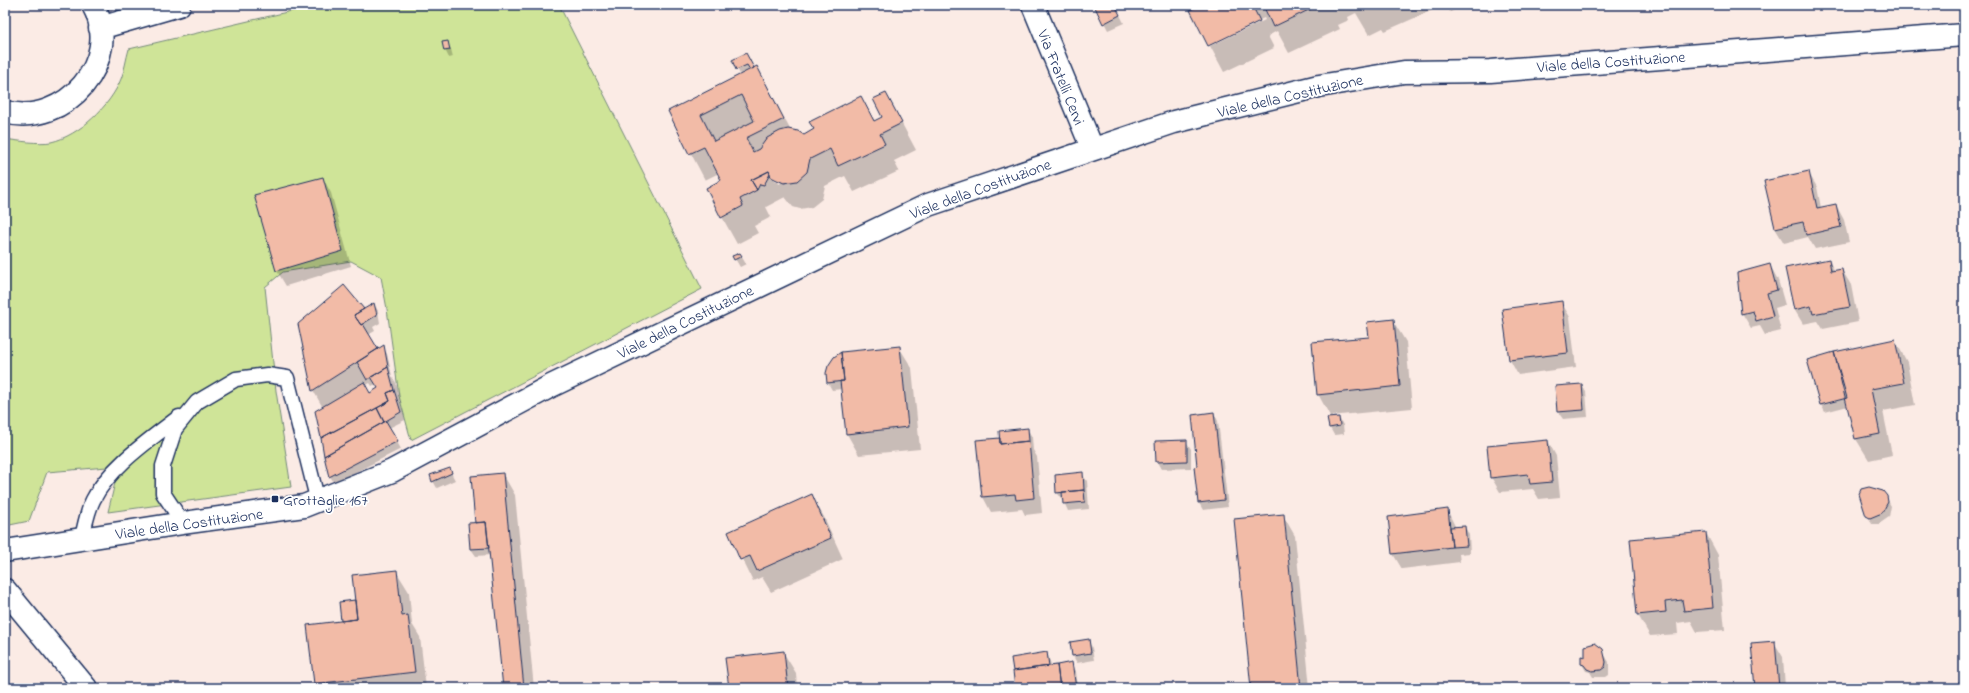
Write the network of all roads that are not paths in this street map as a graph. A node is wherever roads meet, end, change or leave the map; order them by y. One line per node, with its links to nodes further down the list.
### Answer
1 (93, 5): 4 (street)
2 (179, 5): 4 (street)
3 (1033, 5): 7 (street, Via Fratelli Cervi)
4 (100, 28): 6 (street)
5 (1964, 35): 7 (street, Viale della Costituzione)
6 (5, 112)
7 (1092, 148): 9 (street, Viale della Costituzione)
8 (197, 402): 9 (lane); 10 (lane); 11 (lane)
9 (318, 502): 10 (street, Viale della Costituzione)
10 (183, 523): 11 (street, Viale della Costituzione)
11 (82, 538): 12 (street, Viale della Costituzione)
12 (5, 551)
13 (5, 590): 14 (street)
14 (86, 688)

